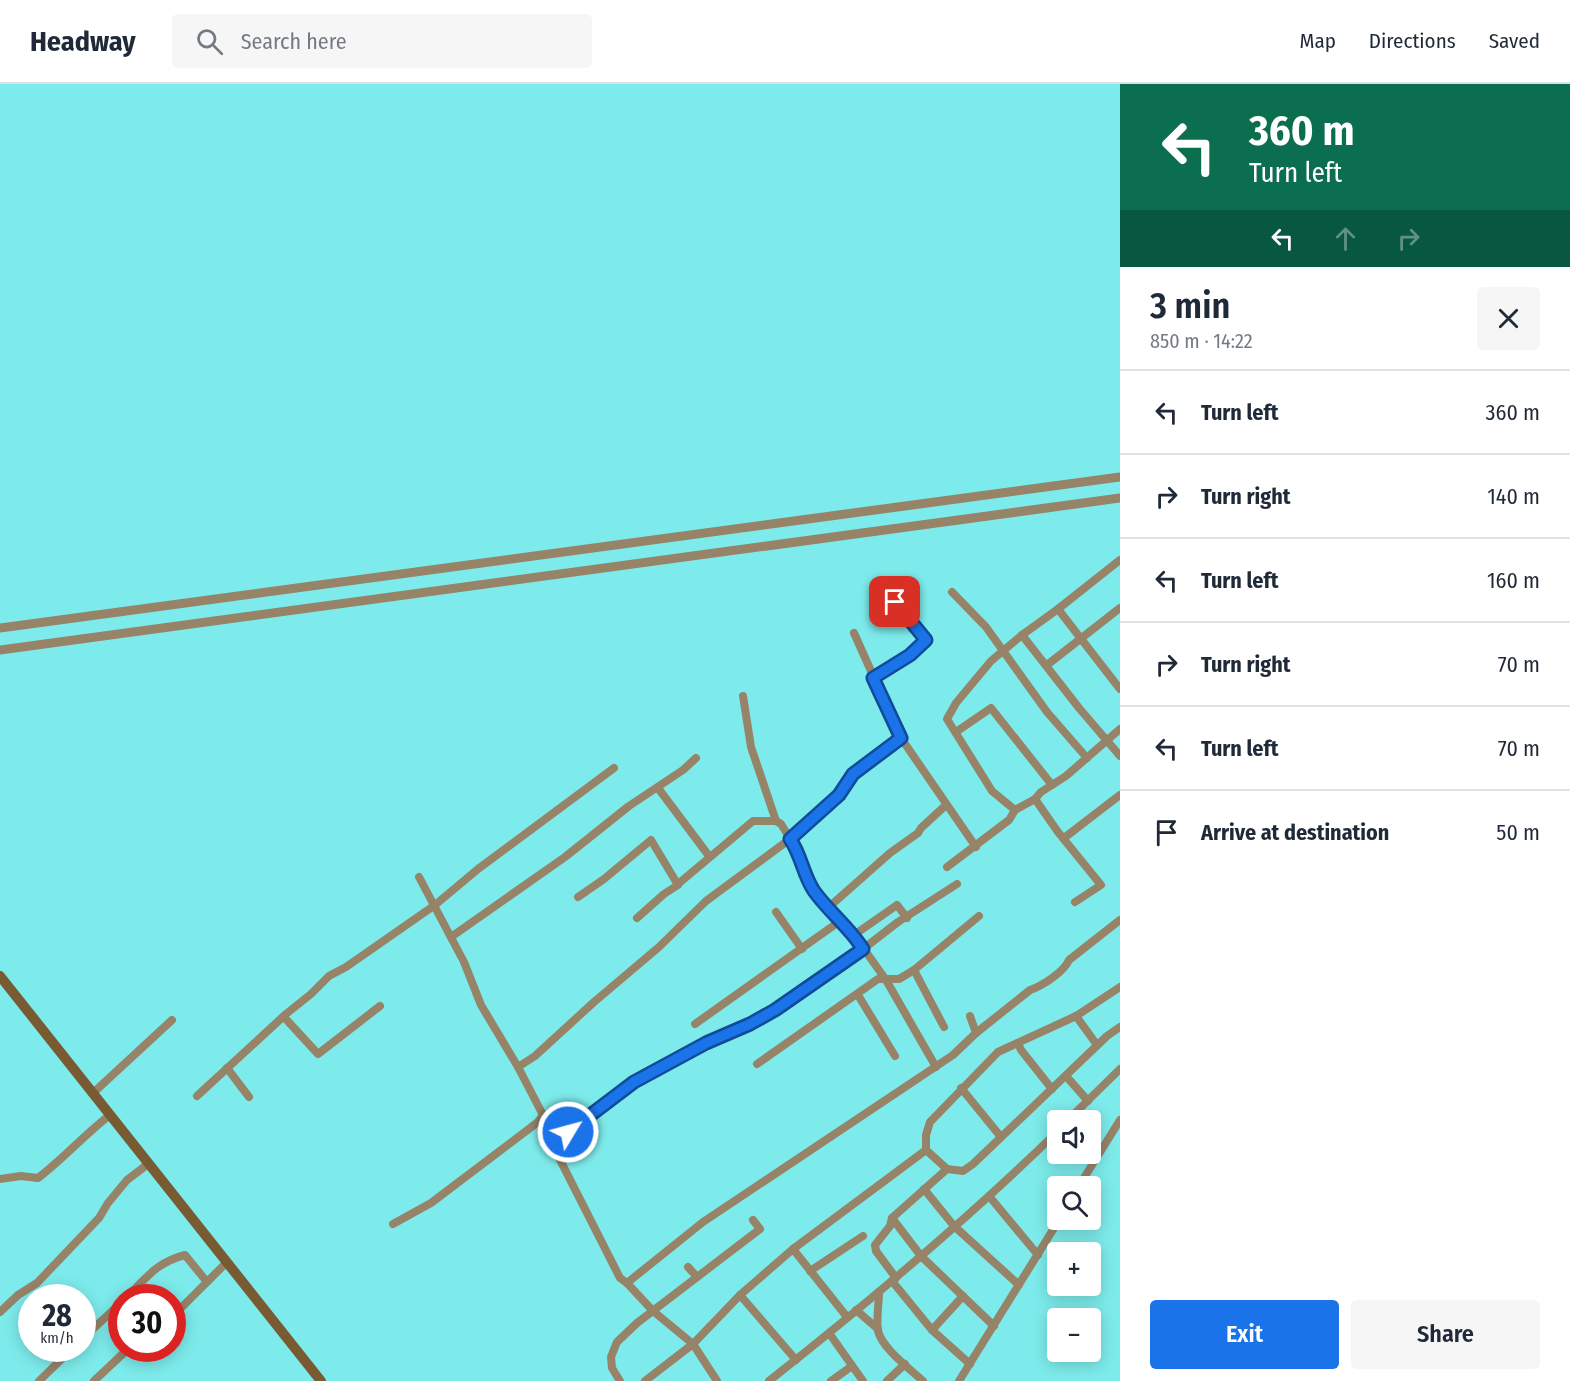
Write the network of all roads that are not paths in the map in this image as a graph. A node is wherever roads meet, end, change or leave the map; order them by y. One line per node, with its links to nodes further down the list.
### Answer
1 (1120, 477): 8 (street)
2 (1120, 498): 12 (street)
3 (1120, 560): 7 (street)
4 (952, 592): 13 (street)
5 (895, 602): 15 (street)
6 (1120, 608): 11 (street)
7 (1058, 609): 10 (street); 11 (street)
8 (0, 628)
9 (854, 633): 15 (street)
10 (1022, 635): 13 (street); 14 (street)
11 (1081, 637): 14 (street); 16 (street)
12 (0, 650)
13 (1005, 651): 19 (street); 24 (street)
14 (1047, 665): 21 (street)
15 (873, 678): 20 (street)
16 (1120, 689)
17 (743, 696): 32 (street)
18 (1120, 729): 21 (street)
19 (956, 732): 26 (street); 31 (street)
20 (901, 738): 30 (street); 34 (street)
21 (1107, 740): 22 (street); 24 (street)
22 (1120, 756)
23 (696, 758): 27 (street)
24 (1087, 758): 26 (street)
25 (614, 768): 43 (street)
26 (1052, 785): 29 (street)
27 (658, 788): 36 (street); 52 (street)
28 (1120, 795): 33 (street)
29 (1035, 799): 31 (street); 33 (street)
30 (946, 805): 35 (street); 44 (street)
31 (1015, 810): 35 (street)
32 (776, 821): 34 (street); 36 (street)
33 (1064, 838): 42 (street)
34 (790, 839): 44 (street); 73 (street)
35 (975, 847): 37 (street)
36 (709, 856): 39 (street)
37 (947, 867)
38 (419, 877): 43 (street)
39 (678, 884): 41 (street); 47 (street)
40 (957, 884): 48 (street)
41 (578, 897)
42 (1076, 902)
43 (435, 905): 52 (street); 63 (street)
44 (829, 907): 50 (street)
45 (776, 912): 53 (street)
46 (979, 916): 55 (street)
47 (638, 918)
48 (907, 918): 51 (street); 54 (street)
49 (1120, 920): 68 (street)
50 (840, 921): 51 (street); 53 (street)
51 (854, 935): 54 (street)
52 (451, 937): 73 (street)
53 (802, 949): 65 (street)
54 (863, 949): 57 (street); 111 (street)
55 (914, 970): 57 (street); 67 (street)
56 (0, 976): 80 (main road)
57 (886, 980): 59 (street); 74 (street)
58 (1120, 987): 62 (street)
59 (858, 995): 71 (street); 72 (street)
60 (380, 1006): 63 (street)
61 (969, 1016): 68 (street)
62 (1076, 1016): 69 (street); 70 (street)
63 (284, 1017): 75 (street)
64 (172, 1020): 80 (street)
65 (695, 1024)
66 (1120, 1027): 70 (street)
67 (944, 1028)
68 (975, 1033): 74 (street)
69 (1018, 1043): 78 (street); 79 (street)
70 (1097, 1046): 77 (street)
71 (895, 1056)
72 (757, 1064)
73 (518, 1066): 98 (street)
74 (936, 1067): 111 (street)
75 (227, 1068): 81 (street); 82 (street)
76 (1120, 1069): 83 (street)
77 (1066, 1076): 79 (street); 83 (street)
78 (961, 1088): 87 (street); 89 (street)
79 (1052, 1089): 87 (street)
80 (93, 1093): 85 (main road)
81 (197, 1096)
82 (249, 1097)
83 (1088, 1101): 84 (street)
84 (1079, 1110)
85 (110, 1115): 90 (main road); 93 (street)
86 (1120, 1120): 92 (street)
87 (1001, 1137): 91 (street)
88 (1047, 1141): 95 (street)
89 (926, 1150): 91 (street); 102 (street)
90 (148, 1164): 105 (main road); 120 (street)
91 (947, 1169): 94 (street)
92 (1085, 1176)
93 (0, 1179)
94 (924, 1189): 96 (street); 99 (street)
95 (989, 1196): 99 (street); 103 (street)
96 (892, 1218): 104 (street); 109 (street)
97 (753, 1220): 108 (street)
98 (393, 1224)
99 (954, 1226): 104 (street); 113 (street)
100 (1053, 1230): 103 (street)
101 (863, 1236): 107 (street)
102 (793, 1249): 107 (street); 115 (street)
103 (1038, 1255): 113 (street)
104 (921, 1256): 109 (street); 116 (street)
105 (226, 1263): 110 (street); 138 (main road)
106 (688, 1267): 108 (street)
107 (810, 1271): 122 (street)
108 (697, 1277): 119 (street)
109 (894, 1279): 114 (street); 126 (street)
110 (207, 1282): 112 (street); 117 (street)
111 (627, 1282): 119 (street)
112 (140, 1284)
113 (1019, 1285): 123 (street)
114 (879, 1292): 118 (street); 125 (street)
115 (741, 1295): 128 (street); 129 (street)
116 (963, 1296): 123 (street); 126 (street)
117 (186, 1303)
118 (856, 1310): 122 (street); 125 (street)
119 (652, 1311): 128 (street); 139 (street)
120 (0, 1312)
121 (108, 1315): 124 (street)
122 (847, 1317): 127 (street)
123 (994, 1326): 133 (street)
124 (96, 1327)
125 (878, 1329): 132 (street)
126 (932, 1330): 133 (street)
127 (829, 1333): 129 (street); 134 (street)
128 (693, 1344): 135 (street); 140 (street)
129 (796, 1360): 143 (street)
130 (59, 1362): 136 (street)
131 (114, 1362): 137 (street)
132 (905, 1364): 146 (street); 147 (street)
133 (970, 1364): 148 (street)
134 (852, 1366): 144 (street); 145 (street)
135 (712, 1372): 141 (street); 142 (street)
136 (39, 1381)
137 (94, 1381)
138 (321, 1381)
139 (620, 1381)
140 (645, 1381)
141 (707, 1381)
142 (717, 1381)
143 (769, 1381)
144 (831, 1381)
145 (863, 1381)
146 (887, 1381)
147 (923, 1381)
148 (959, 1381)

